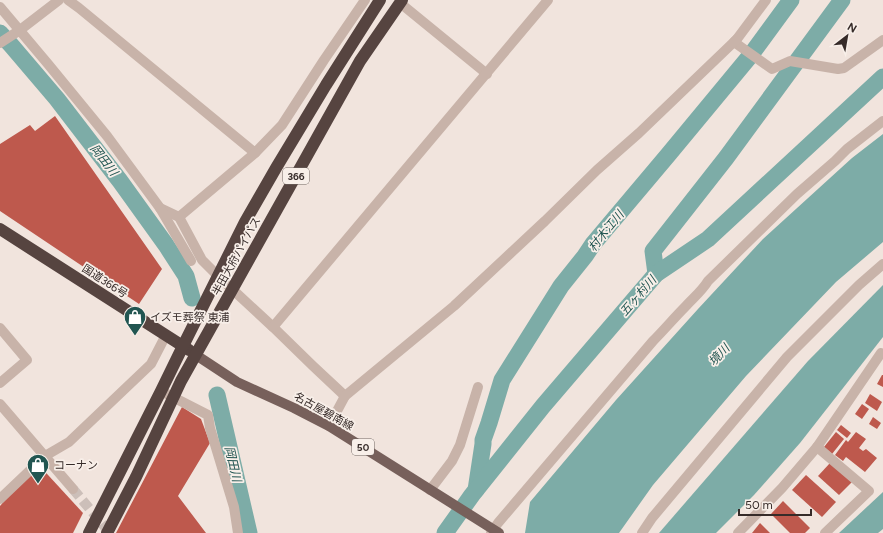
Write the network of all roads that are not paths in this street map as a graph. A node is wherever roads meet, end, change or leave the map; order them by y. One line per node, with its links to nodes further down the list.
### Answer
1 (59, 0): 9 (street)
2 (68, 0): 15 (street)
3 (365, 0): 15 (street)
4 (380, 0): 21 (highway, 半田大府パイパス / 366)
5 (548, 0): 13 (street)
6 (766, 0): 10 (street)
7 (401, 1): 13 (street); 22 (highway, 半田大府パイパス / 366)
8 (0, 8): 9 (street)
9 (20, 30): 12 (street); 16 (street)
10 (737, 39): 11 (street); 32 (street)
11 (883, 40)
12 (1, 42)
13 (486, 74): 23 (street)
14 (883, 121): 41 (street)
15 (255, 153): 17 (street)
16 (160, 208): 17 (street); 19 (street)
17 (179, 217): 21 (street)
18 (0, 228): 25 (highway, 国道366号)
19 (191, 261)
20 (883, 264): 45 (street)
21 (218, 276): 22 (street); 26 (highway, 半田大府パイパス / 366)
22 (232, 290): 23 (street); 28 (highway, 半田大府パイパス / 366)
23 (273, 327): 32 (street)
24 (0, 328): 29 (street)
25 (166, 335): 26 (highway, 国道366号); 37 (street)
26 (183, 346): 28 (highway, 国道366号); 31 (highway, 半田大府パイパス / 366)
27 (881, 353): 36 (street)
28 (196, 355): 33 (highway, 半田大府パイパス / 366); 35 (main road, 名古屋碧南線 / 50)
29 (0, 383)
30 (478, 387): 39 (street)
31 (161, 391): 33 (street); 42 (highway, 半田大府パイパス / 366)
32 (345, 396): 35 (street)
33 (174, 397): 43 (highway, 半田大府パイパス / 366); 44 (street)
34 (0, 404): 37 (street)
35 (329, 426): 39 (main road, 名古屋碧南線 / 50)
36 (817, 447): 46 (street); 47 (street)
37 (45, 456): 38 (street); 40 (street)
38 (73, 489)
39 (430, 490): 41 (main road, 名古屋碧南線 / 50)
40 (0, 499)
41 (494, 531)
42 (89, 533)
43 (107, 533)
44 (238, 533)
45 (642, 533)
46 (738, 533)
47 (825, 533)

